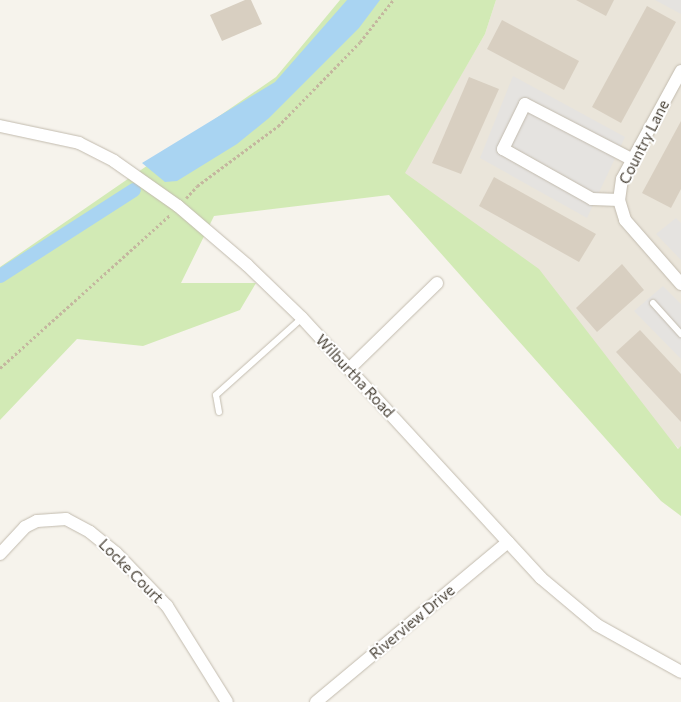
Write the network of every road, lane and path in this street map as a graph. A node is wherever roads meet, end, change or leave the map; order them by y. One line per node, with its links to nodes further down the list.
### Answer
1 (393, 0): 5 (path)
2 (681, 71): 4 (street, Country Lane)
3 (0, 126): 11 (street, Wilburtha Road)
4 (633, 160): 6 (street, Country Lane); 6 (street)
5 (187, 197)
6 (618, 200): 9 (street, Country Lane)
7 (168, 216): 13 (path)
8 (437, 283): 14 (street)
9 (681, 284)
10 (653, 304): 12 (lane)
11 (302, 318): 14 (street, Wilburtha Road); 15 (lane)
12 (681, 333)
13 (0, 368)
14 (348, 369): 16 (street, Wilburtha Road)
15 (219, 412)
16 (508, 542): 18 (street, Wilburtha Road); 20 (street, Riverview Drive)
17 (0, 554): 19 (street, Locke Court)
18 (681, 672)
19 (227, 702)
20 (316, 702)

